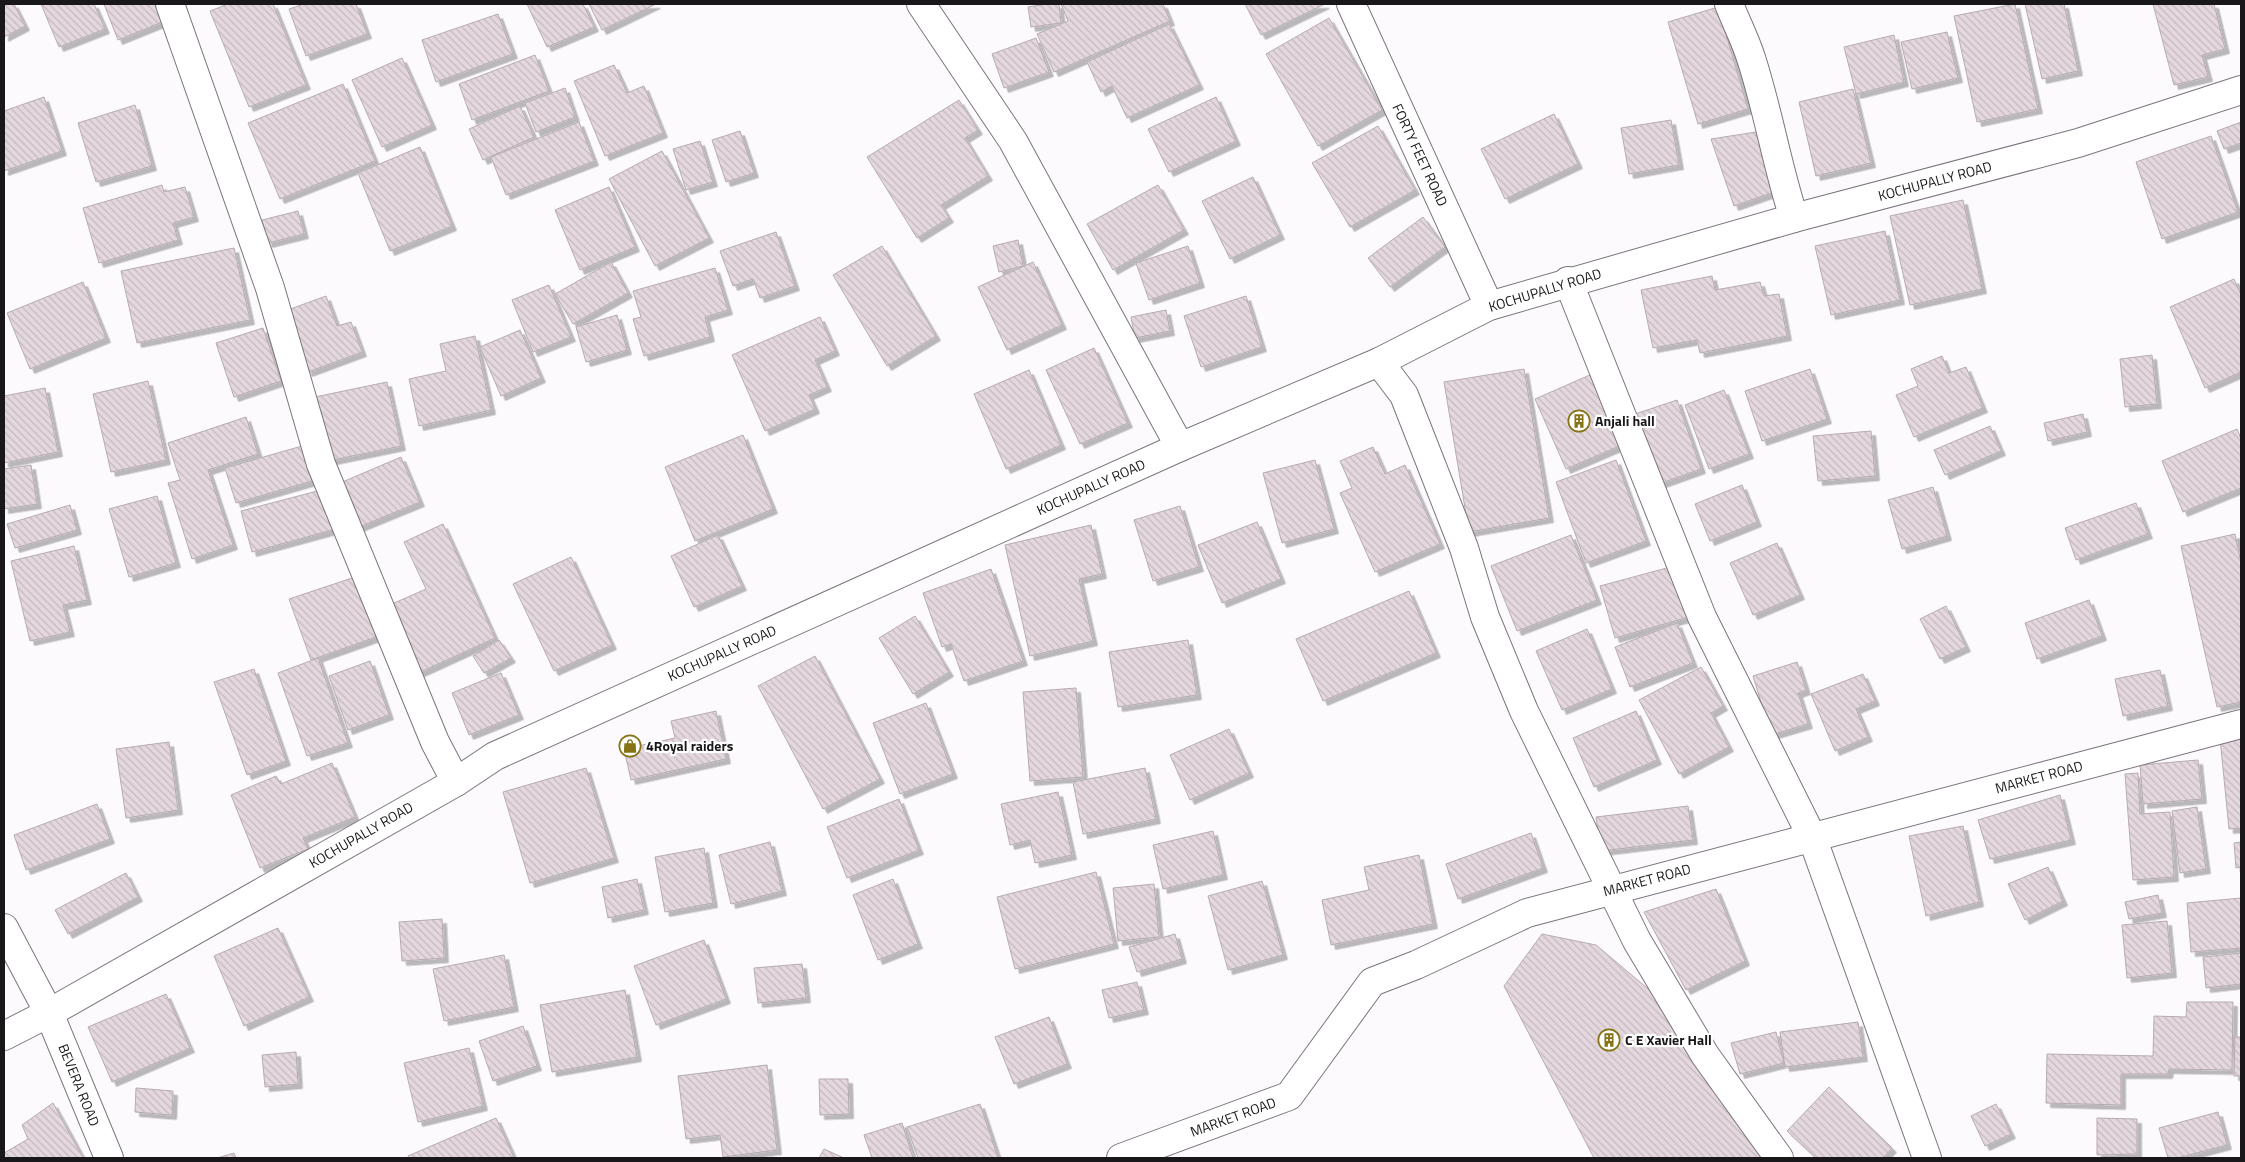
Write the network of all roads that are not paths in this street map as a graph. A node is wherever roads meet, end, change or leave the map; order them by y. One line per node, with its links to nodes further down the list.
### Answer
1 (170, 4): 12 (street)
2 (921, 4): 10 (street)
3 (1351, 4): 8 (street, FORTY FEET ROAD)
4 (1729, 4): 6 (street)
5 (2241, 90): 6 (street, KOCHUPALLY ROAD)
6 (1794, 218): 7 (street, KOCHUPALLY ROAD)
7 (1568, 281): 8 (street, KOCHUPALLY ROAD); 13 (street)
8 (1489, 306): 9 (street, KOCHUPALLY ROAD)
9 (1379, 362): 10 (street, KOCHUPALLY ROAD); 14 (street)
10 (1180, 447): 12 (street, KOCHUPALLY ROAD)
11 (2241, 724): 13 (street, MARKET ROAD)
12 (456, 782): 16 (street, KOCHUPALLY ROAD)
13 (1812, 837): 14 (street, MARKET ROAD); 21 (street)
14 (1612, 889): 19 (street, MARKET ROAD); 20 (street)
15 (4, 928): 16 (street, BEVERA ROAD)
16 (49, 1013): 17 (street, KOCHUPALLY ROAD); 18 (street, BEVERA ROAD)
17 (4, 1036)
18 (109, 1158)
19 (1121, 1158)
20 (1779, 1158)
21 (1927, 1158)

